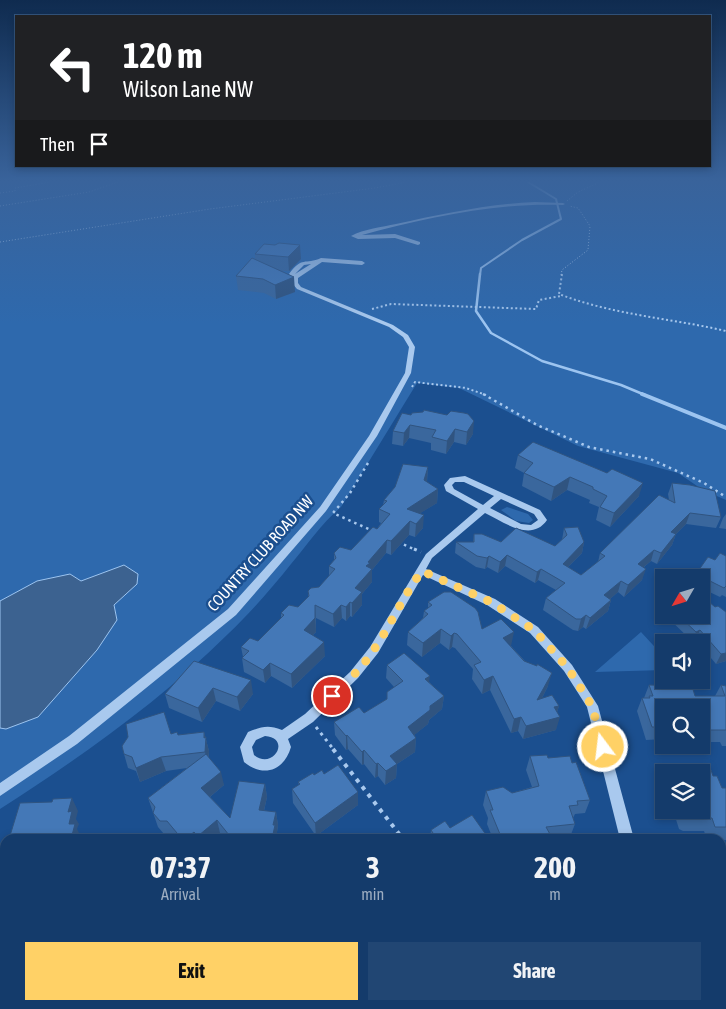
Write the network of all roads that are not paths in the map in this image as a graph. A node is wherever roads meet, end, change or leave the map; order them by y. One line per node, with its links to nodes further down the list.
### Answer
1 (380, 229): 2 (street)
2 (352, 235): 3 (lane)
3 (418, 244)
4 (362, 263): 5 (street)
5 (316, 264): 6 (street); 6 (street)
6 (295, 277): 11 (street, COUNTRY CLUB ROAD NW)
7 (500, 495): 8 (street); 8 (street); 8 (street)
8 (484, 510): 9 (street)
9 (422, 571): 10 (street); 12 (street)
10 (282, 737)
11 (0, 790)
12 (626, 834)

